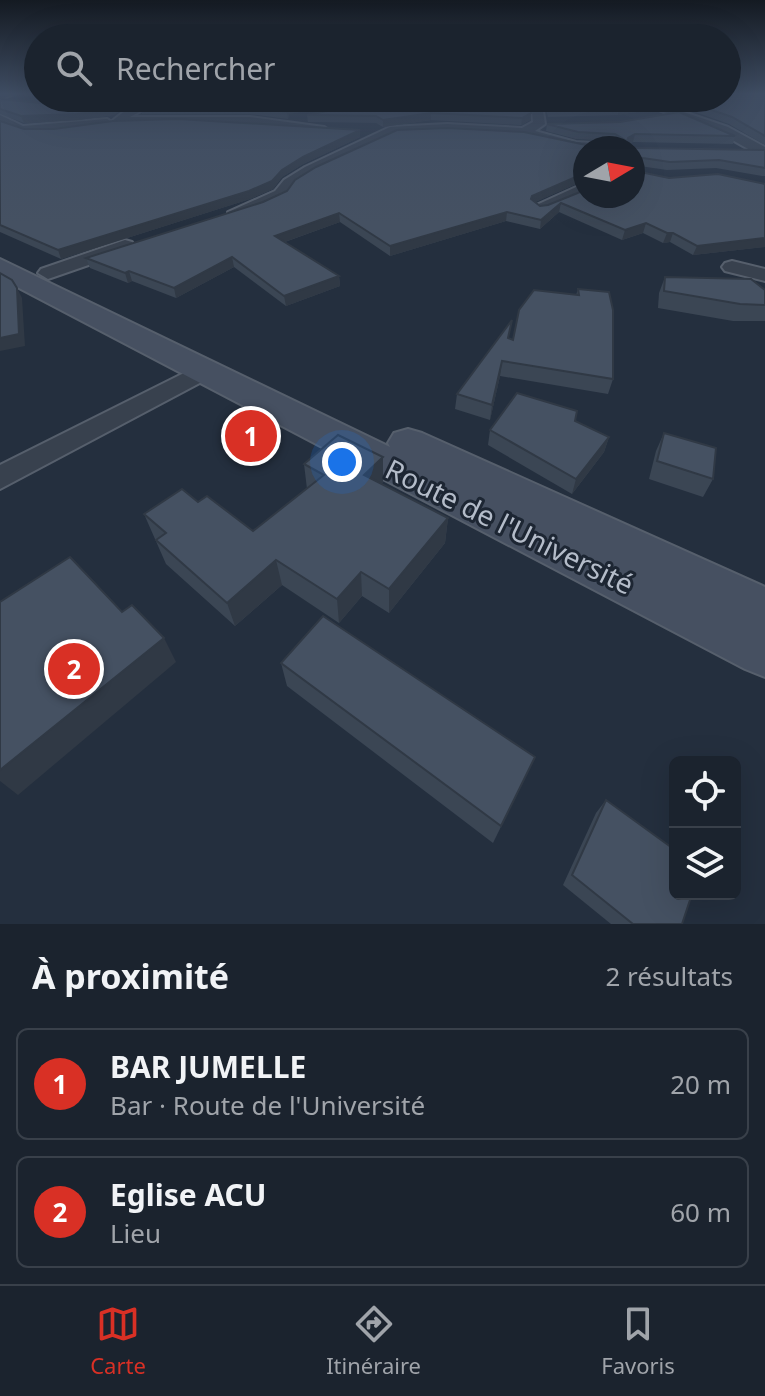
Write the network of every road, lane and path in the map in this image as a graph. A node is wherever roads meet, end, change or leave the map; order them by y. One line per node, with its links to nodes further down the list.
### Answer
1 (379, 136): 9 (street)
2 (550, 136): 4 (street)
3 (735, 136): 6 (street)
4 (573, 146)
5 (733, 151): 6 (street)
6 (763, 151)
7 (573, 190): 8 (street)
8 (540, 207)
9 (227, 214)
10 (138, 242): 14 (street)
11 (0, 252): 14 (main road, Route de l'Université)
12 (0, 267): 16 (main road, Route de l'Université)
13 (732, 267): 15 (street)
14 (48, 273): 18 (main road, Route de l'Université)
15 (765, 275)
16 (202, 372): 17 (street); 19 (main road, Route de l'Université)
17 (0, 478)
18 (765, 612)
19 (765, 651)

